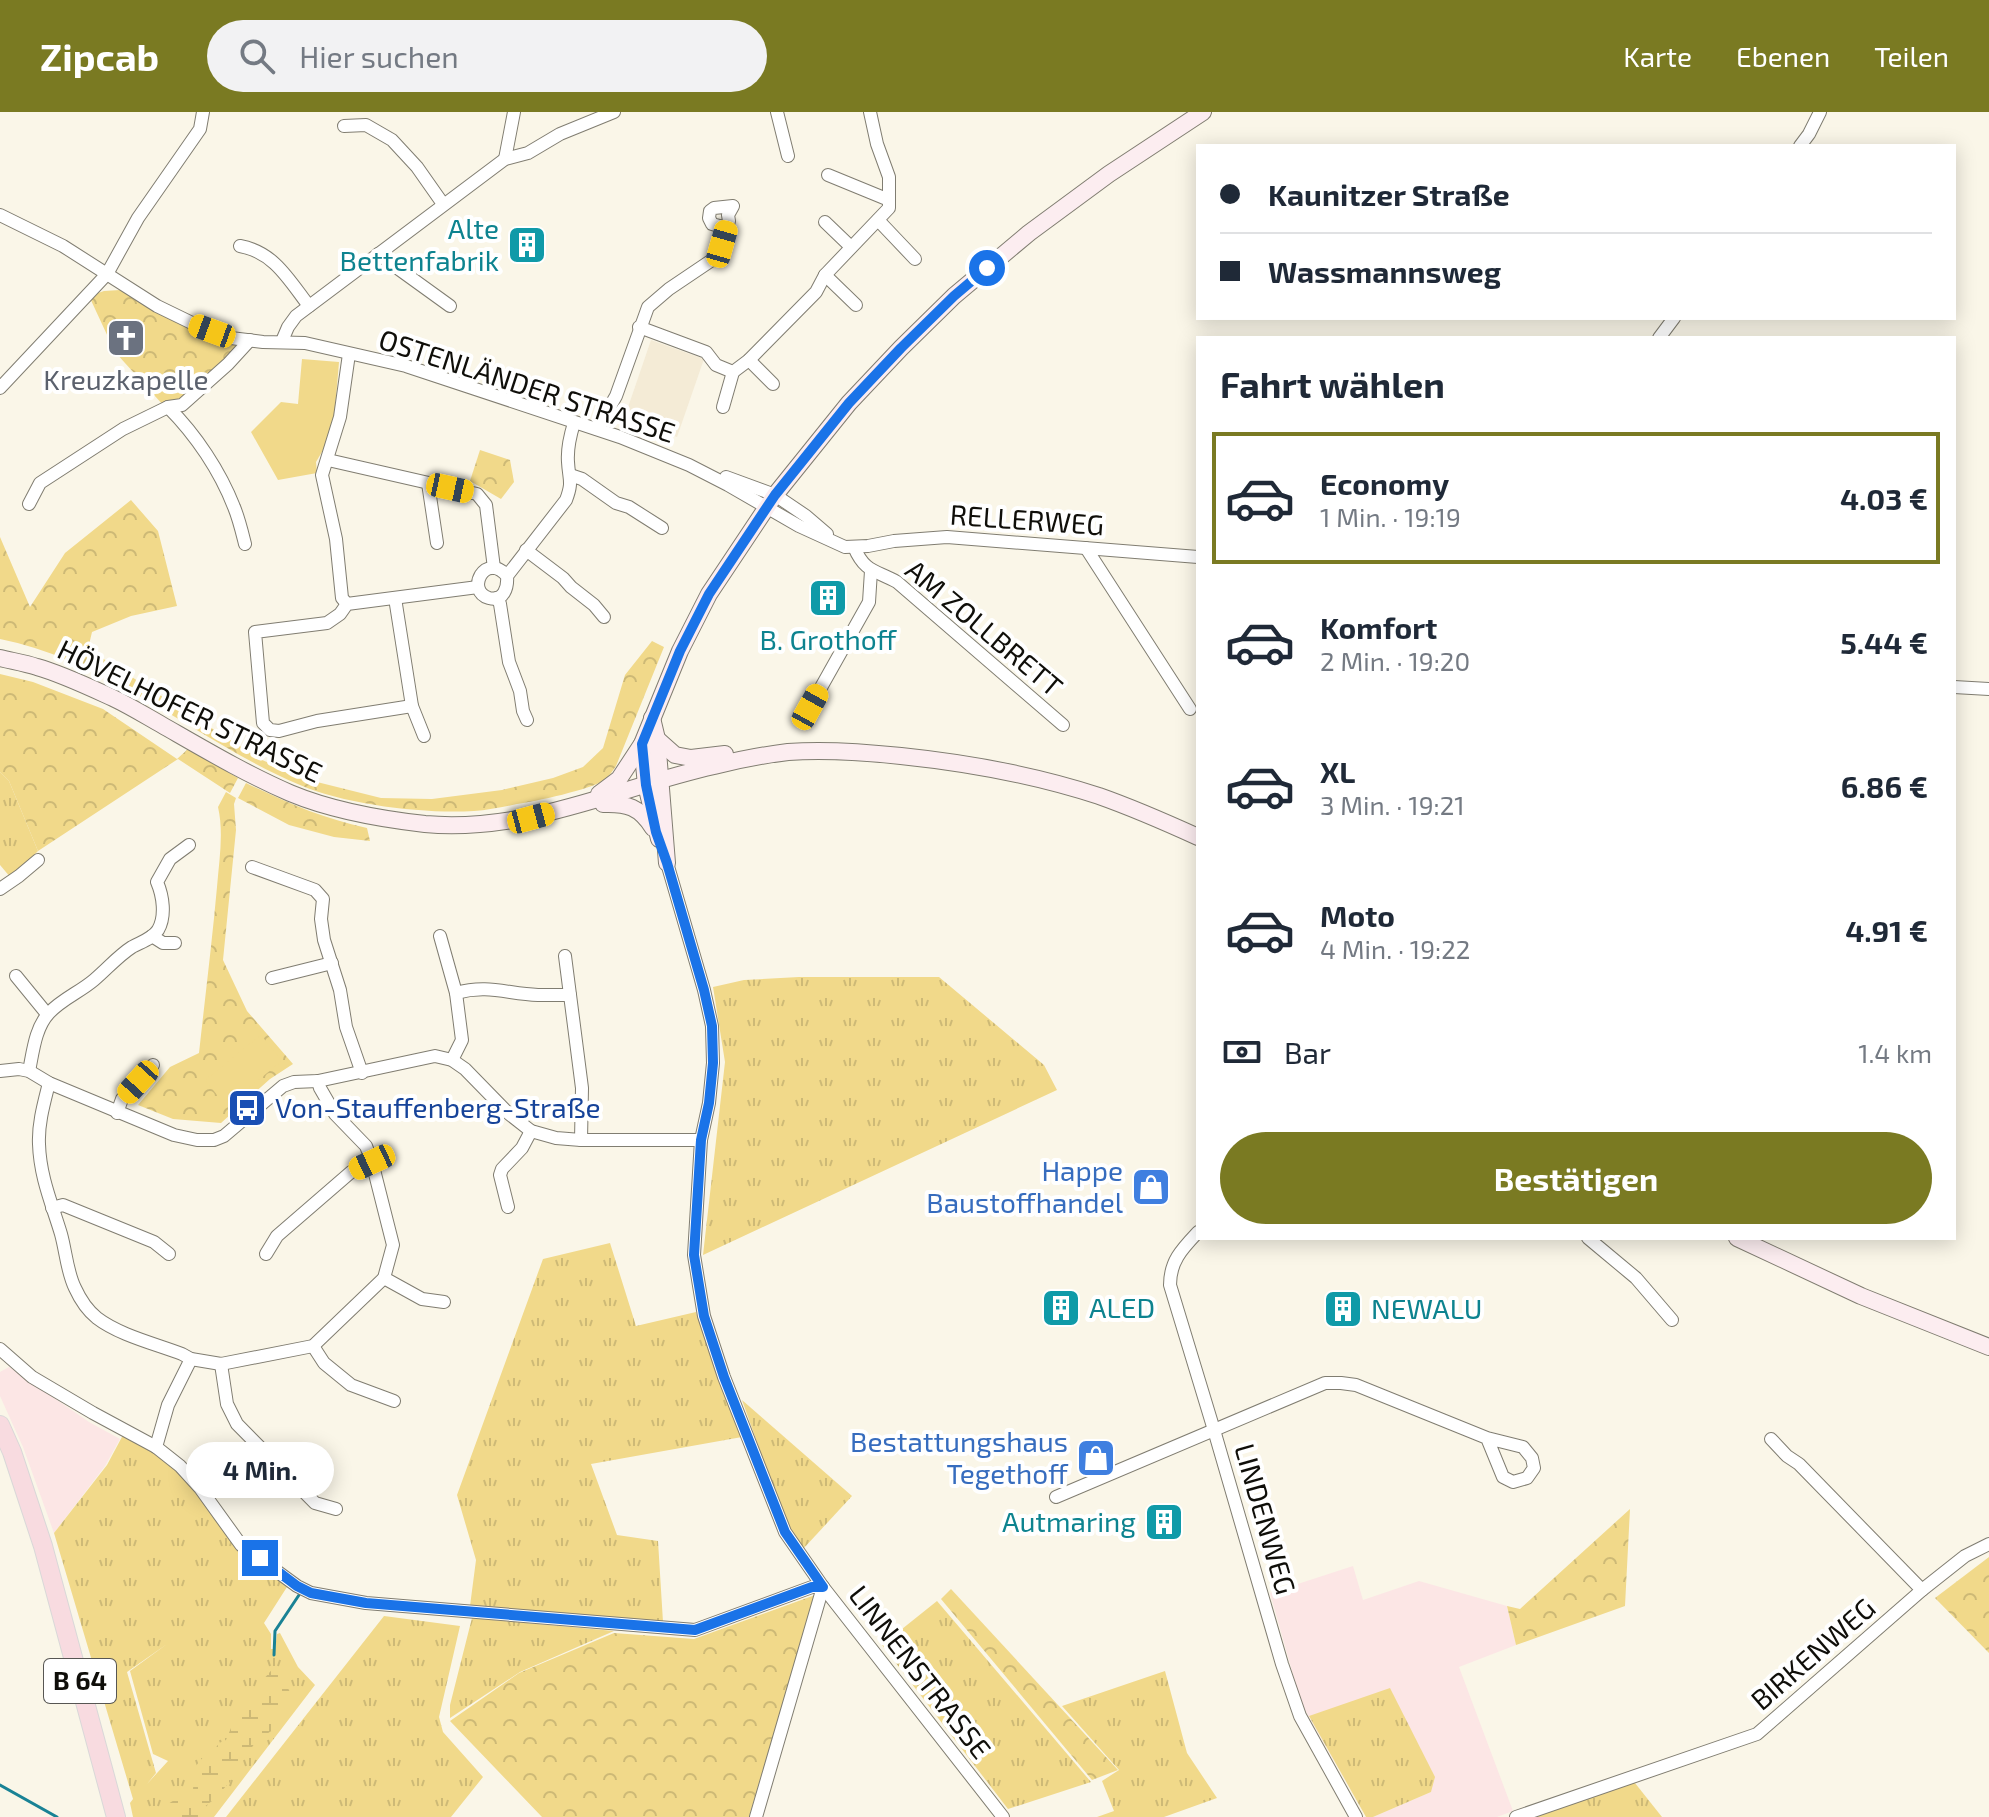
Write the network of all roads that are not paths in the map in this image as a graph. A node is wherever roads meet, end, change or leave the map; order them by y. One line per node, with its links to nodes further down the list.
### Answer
1 (203, 112): 23 (street)
2 (514, 112): 11 (street)
3 (614, 112): 11 (street)
4 (777, 112): 10 (street)
5 (870, 112): 13 (street)
6 (1203, 112): 43 (main road)
7 (1820, 112): 9 (street)
8 (344, 126): 14 (street)
9 (1801, 144)
10 (788, 156)
11 (505, 159): 14 (street)
12 (828, 175): 13 (street)
13 (889, 200): 16 (street)
14 (443, 204): 21 (street)
15 (0, 215): 23 (street, OSTENLÄNDER STRASSE)
16 (878, 220): 20 (street); 22 (street)
17 (825, 222): 20 (street)
18 (728, 225): 28 (street)
19 (240, 246): 26 (street)
20 (851, 247): 24 (street)
21 (378, 254): 26 (street); 27 (street)
22 (915, 259)
23 (107, 274): 29 (street, OSTENLÄNDER STRASSE); 35 (street)
24 (825, 275): 25 (street); 32 (street)
25 (856, 305)
26 (309, 306): 30 (street)
27 (450, 306)
28 (639, 327): 33 (street); 39 (street)
29 (250, 340): 30 (street, OSTENLÄNDER STRASSE); 36 (street)
30 (282, 341): 31 (street, OSTENLÄNDER STRASSE)
31 (349, 354): 38 (street, OSTENLÄNDER STRASSE); 40 (street)
32 (749, 360): 33 (street); 34 (street)
33 (733, 372): 37 (street)
34 (773, 384)
35 (0, 388)
36 (168, 407): 44 (street); 47 (street)
37 (723, 407)
38 (574, 423): 39 (street, OSTENLÄNDER STRASSE); 41 (street)
39 (597, 429): 43 (street, OSTENLÄNDER STRASSE)
40 (328, 460): 42 (street); 58 (street)
41 (570, 475): 45 (street); 50 (street)
42 (428, 483): 46 (street); 52 (street)
43 (771, 501): 48 (street); 69 (main road)
44 (29, 504)
45 (662, 528)
46 (437, 543)
47 (245, 544)
48 (854, 547): 49 (street, RELLERWEG); 53 (street, AM ZOLLBRETT)
49 (1086, 548): 51 (street, RELLERWEG); 65 (street)
50 (526, 550): 54 (street); 59 (street)
51 (1196, 557)
52 (494, 568): 54 (street); 55 (street)
53 (871, 571): 64 (street); 67 (street, AM ZOLLBRETT)
54 (507, 576): 57 (street)
55 (478, 587): 56 (street); 57 (street)
56 (395, 598): 58 (street); 63 (street)
57 (497, 598): 66 (street)
58 (347, 604): 63 (street)
59 (604, 617)
60 (0, 658): 72 (main road, HÖVELHOFER STRASSE)
61 (1956, 687): 62 (street)
62 (1989, 689)
63 (412, 706): 68 (street)
64 (810, 707)
65 (1190, 709)
66 (527, 720)
67 (1063, 725)
68 (424, 736)
69 (650, 742): 70 (main road); 71 (main road); 72 (main road)
70 (762, 756): 71 (main road, HÖVELHOFER STRASSE); 74 (main road, HÖVELHOFER STRASSE)
71 (653, 782): 72 (main road, HÖVELHOFER STRASSE); 73 (main road); 77 (main road)
72 (585, 804): 73 (main road)
73 (656, 832): 77 (main road)
74 (1196, 836)
75 (189, 845): 80 (street)
76 (38, 860): 79 (street)
77 (667, 863): 100 (street, LINNENSTRASSE)
78 (252, 867): 84 (street)
79 (0, 889)
80 (152, 936): 82 (street); 89 (street)
81 (440, 936): 87 (street)
82 (175, 943)
83 (565, 956): 88 (street)
84 (332, 963): 86 (street); 94 (street)
85 (16, 976): 89 (street)
86 (272, 978)
87 (456, 993): 88 (street); 90 (street)
88 (570, 995): 99 (street)
89 (47, 1014): 93 (street)
90 (452, 1060): 94 (street); 98 (street)
91 (153, 1065): 97 (street)
92 (0, 1071): 93 (street)
93 (29, 1071): 96 (street)
94 (362, 1073): 95 (street)
95 (318, 1081): 97 (street); 101 (street)
96 (49, 1083): 97 (street); 103 (street)
97 (117, 1113)
98 (531, 1131): 99 (street); 102 (street)
99 (581, 1140): 100 (street)
100 (701, 1140): 126 (street, LINNENSTRASSE)
101 (372, 1162): 108 (street); 109 (street)
102 (508, 1207)
103 (52, 1208): 107 (street); 115 (street)
104 (1196, 1234): 119 (street, LINDENWEG)
105 (1590, 1240): 111 (street)
106 (1741, 1240): 113 (main road)
107 (169, 1254)
108 (266, 1254)
109 (384, 1278): 110 (street); 112 (street)
110 (444, 1302)
111 (1672, 1320)
112 (313, 1346): 116 (street); 117 (street)
113 (1989, 1347)
114 (0, 1349): 122 (street)
115 (191, 1359): 116 (street); 122 (street)
116 (221, 1364): 124 (street)
117 (394, 1401)
118 (0, 1425): 128 (main road, B 64)
119 (1214, 1430): 120 (street); 123 (street); 131 (street, LINDENWEG)
120 (1487, 1438)
121 (1771, 1439): 127 (street)
122 (156, 1447): 126 (street)
123 (1056, 1497)
124 (336, 1509)
125 (1989, 1544): 127 (street, BIRKENWEG)
126 (823, 1587): 129 (street); 130 (street, LINNENSTRASSE)
127 (1922, 1590): 132 (street, BIRKENWEG)
128 (116, 1817)
129 (756, 1817)
130 (1003, 1817)
131 (1356, 1817)
132 (1516, 1817)

